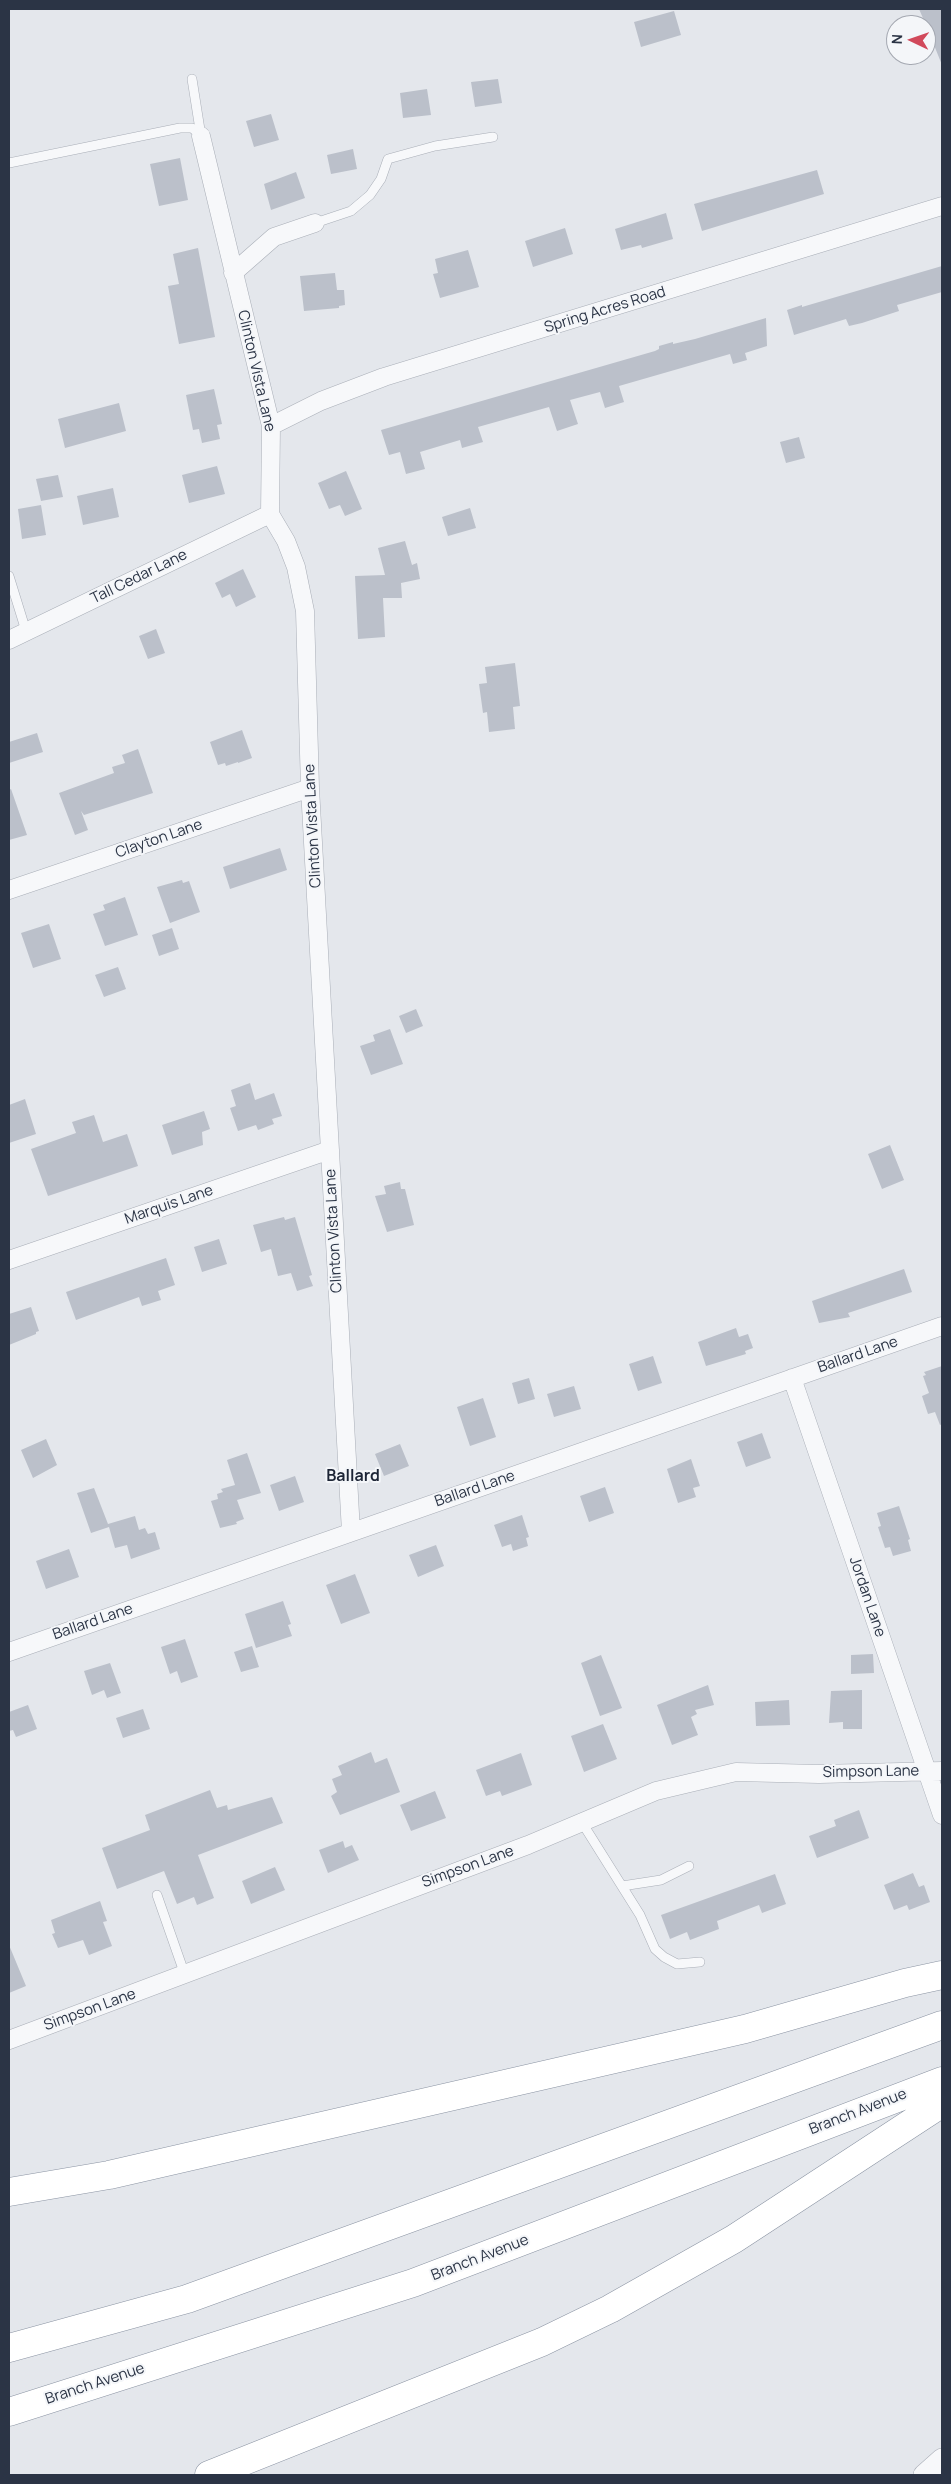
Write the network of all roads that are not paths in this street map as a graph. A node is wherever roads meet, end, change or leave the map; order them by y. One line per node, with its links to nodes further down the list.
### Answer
1 (192, 79): 2 (lane)
2 (201, 136): 4 (lane); 7 (street, Clinton Vista Lane)
3 (493, 136): 6 (lane)
4 (9, 163)
5 (942, 206): 8 (street, Spring Acres Road)
6 (315, 223): 7 (street)
7 (234, 273): 8 (street, Clinton Vista Lane)
8 (271, 426): 9 (street, Clinton Vista Lane)
9 (270, 514): 11 (street, Tall Cedar Lane); 13 (street, Clinton Vista Lane)
10 (9, 576): 11 (lane)
11 (26, 631): 12 (street, Tall Cedar Lane)
12 (9, 640)
13 (310, 788): 14 (street, Clayton Lane); 15 (street, Clinton Vista Lane)
14 (9, 890)
15 (330, 1150): 16 (street, Marquis Lane); 19 (street, Clinton Vista Lane)
16 (9, 1260)
17 (942, 1326): 18 (street, Ballard Lane)
18 (792, 1378): 19 (street, Ballard Lane); 21 (street, Jordan Lane)
19 (351, 1532): 20 (street, Ballard Lane)
20 (9, 1652)
21 (934, 1771): 22 (street, Jordan Lane); 23 (street, Simpson Lane)
22 (942, 1815)
23 (581, 1821): 25 (lane); 28 (street, Simpson Lane)
24 (689, 1866): 25 (lane)
25 (622, 1886): 27 (lane)
26 (157, 1895): 28 (lane)
27 (700, 1962)
28 (185, 1975): 31 (street, Simpson Lane)
29 (942, 1975): 34 (highway)
30 (942, 2025): 37 (highway)
31 (9, 2040)
32 (942, 2081): 38 (highway, Branch Avenue)
33 (942, 2103): 40 (highway)
34 (68, 2180): 35 (highway); 36 (highway)
35 (9, 2192)
36 (9, 2208)
37 (9, 2348)
38 (9, 2412)
39 (942, 2459): 41 (street)
40 (210, 2475)
41 (924, 2475)

